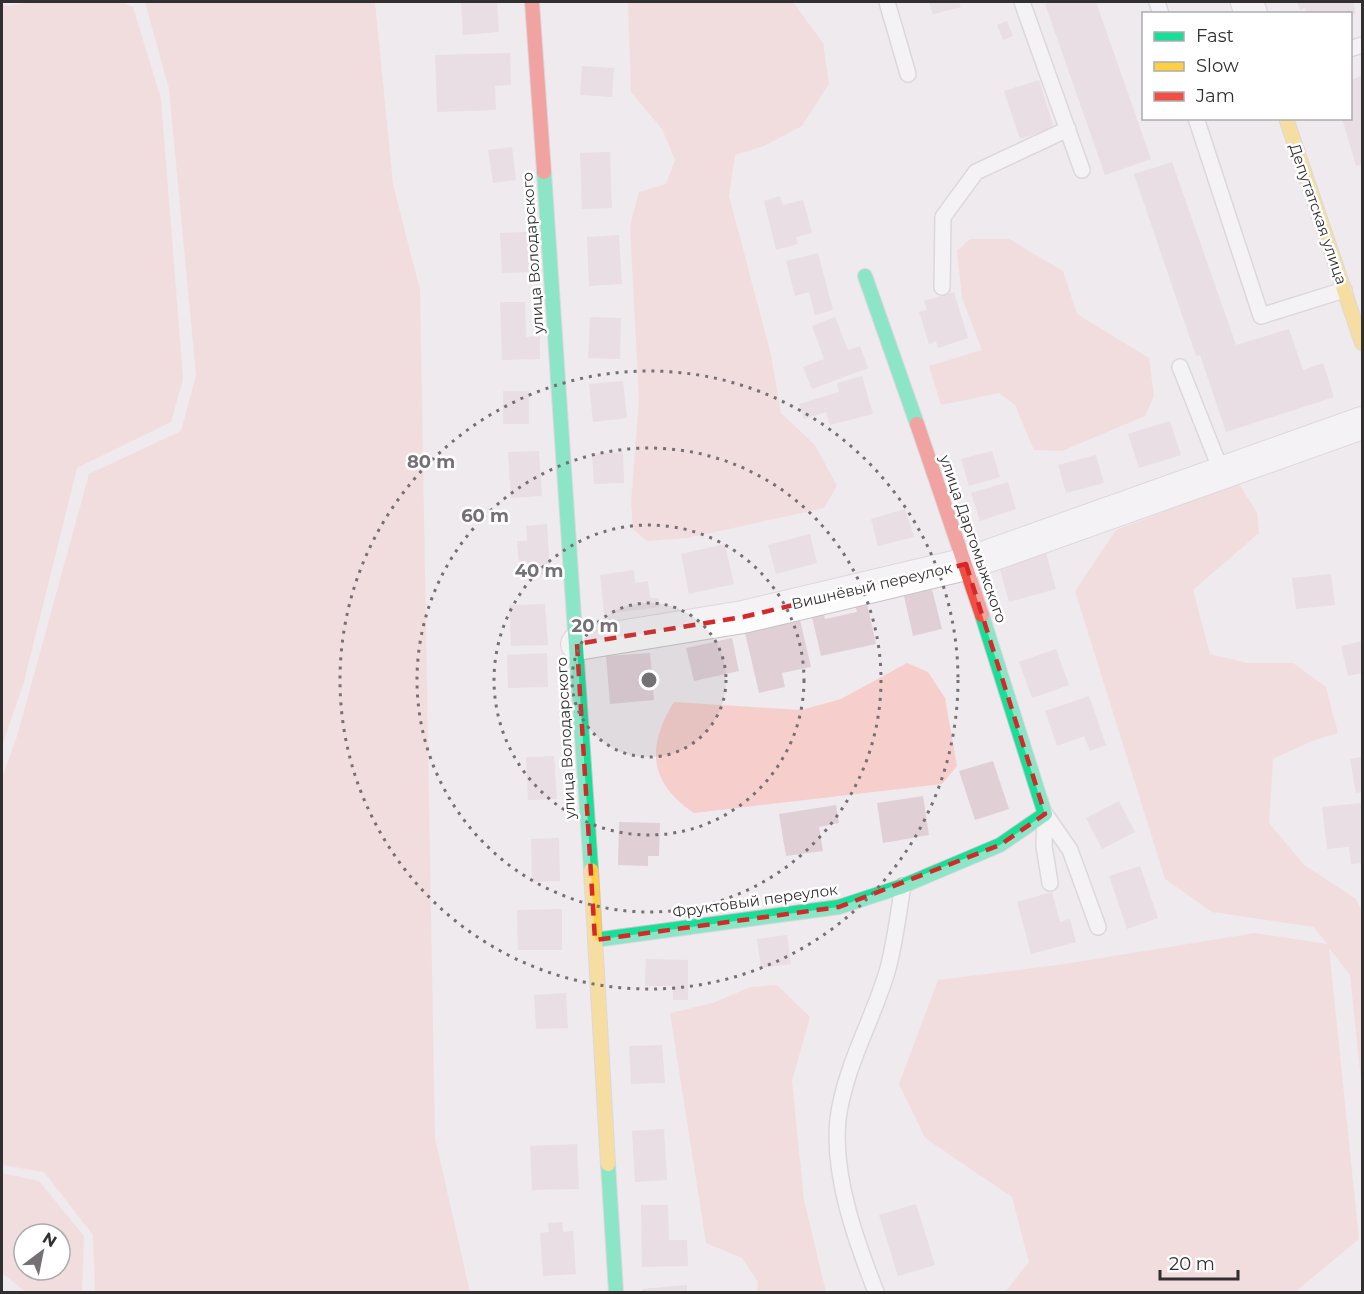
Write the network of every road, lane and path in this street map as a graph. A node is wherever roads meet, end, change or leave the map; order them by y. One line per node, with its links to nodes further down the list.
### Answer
1 (532, 2): 17 (street, улица Володарского)
2 (887, 2): 4 (lane)
3 (1022, 2): 7 (lane)
4 (908, 74)
5 (1197, 120): 11 (lane)
6 (1287, 120): 11 (street, Депутатская улица)
7 (1068, 129): 8 (lane); 10 (lane)
8 (1082, 170)
9 (865, 276): 16 (street, улица Даргомыжского)
10 (942, 287)
11 (1344, 290): 12 (street, Депутатская улица)
12 (1362, 343)
13 (1180, 367): 15 (lane)
14 (1362, 423): 15 (street, Вишнёвый переулок)
15 (1222, 473): 16 (street, Вишнёвый переулок)
16 (966, 564): 17 (street, Вишнёвый переулок); 18 (street, улица Даргомыжского)
17 (577, 644): 22 (street, улица Володарского)
18 (1045, 814): 19 (lane); 20 (street, Фруктовый переулок); 21 (lane)
19 (1050, 883)
20 (903, 886): 22 (street, Фруктовый переулок); 24 (lane)
21 (1098, 927)
22 (595, 940): 23 (street, улица Володарского)
23 (616, 1293)
24 (876, 1293)

